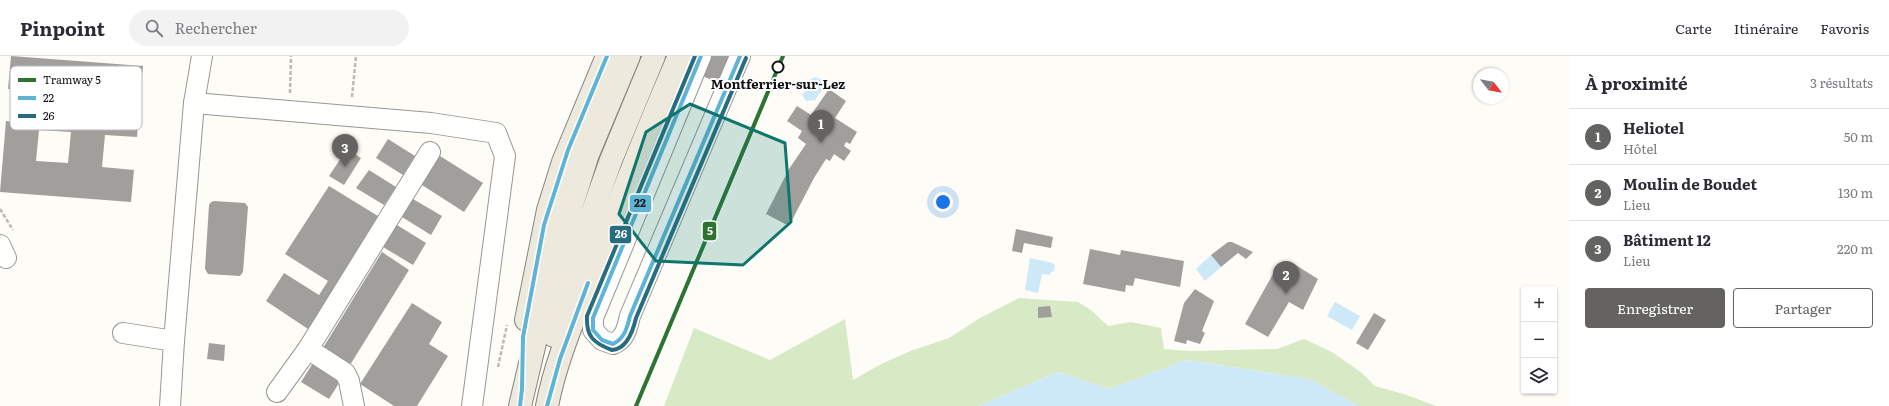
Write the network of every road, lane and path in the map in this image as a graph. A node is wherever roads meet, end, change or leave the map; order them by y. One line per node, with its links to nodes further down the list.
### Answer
1 (202, 56): 10 (street)
2 (291, 56): 11 (path)
3 (356, 56): 12 (path)
4 (607, 56): 18 (main road)
5 (629, 56): 18 (main road)
6 (654, 56): 22 (main road)
7 (679, 56): 23 (main road)
8 (700, 56): 9 (street)
9 (740, 56)
10 (194, 103): 11 (street); 15 (street)
11 (289, 111): 12 (street)
12 (350, 116): 21 (street)
13 (430, 152): 16 (street)
14 (123, 333): 15 (street)
15 (174, 342): 19 (street)
16 (308, 349): 17 (street); 20 (street)
17 (277, 392)
18 (521, 401)
19 (170, 406)
20 (354, 406)
21 (472, 406)
22 (542, 406)
23 (548, 406)

